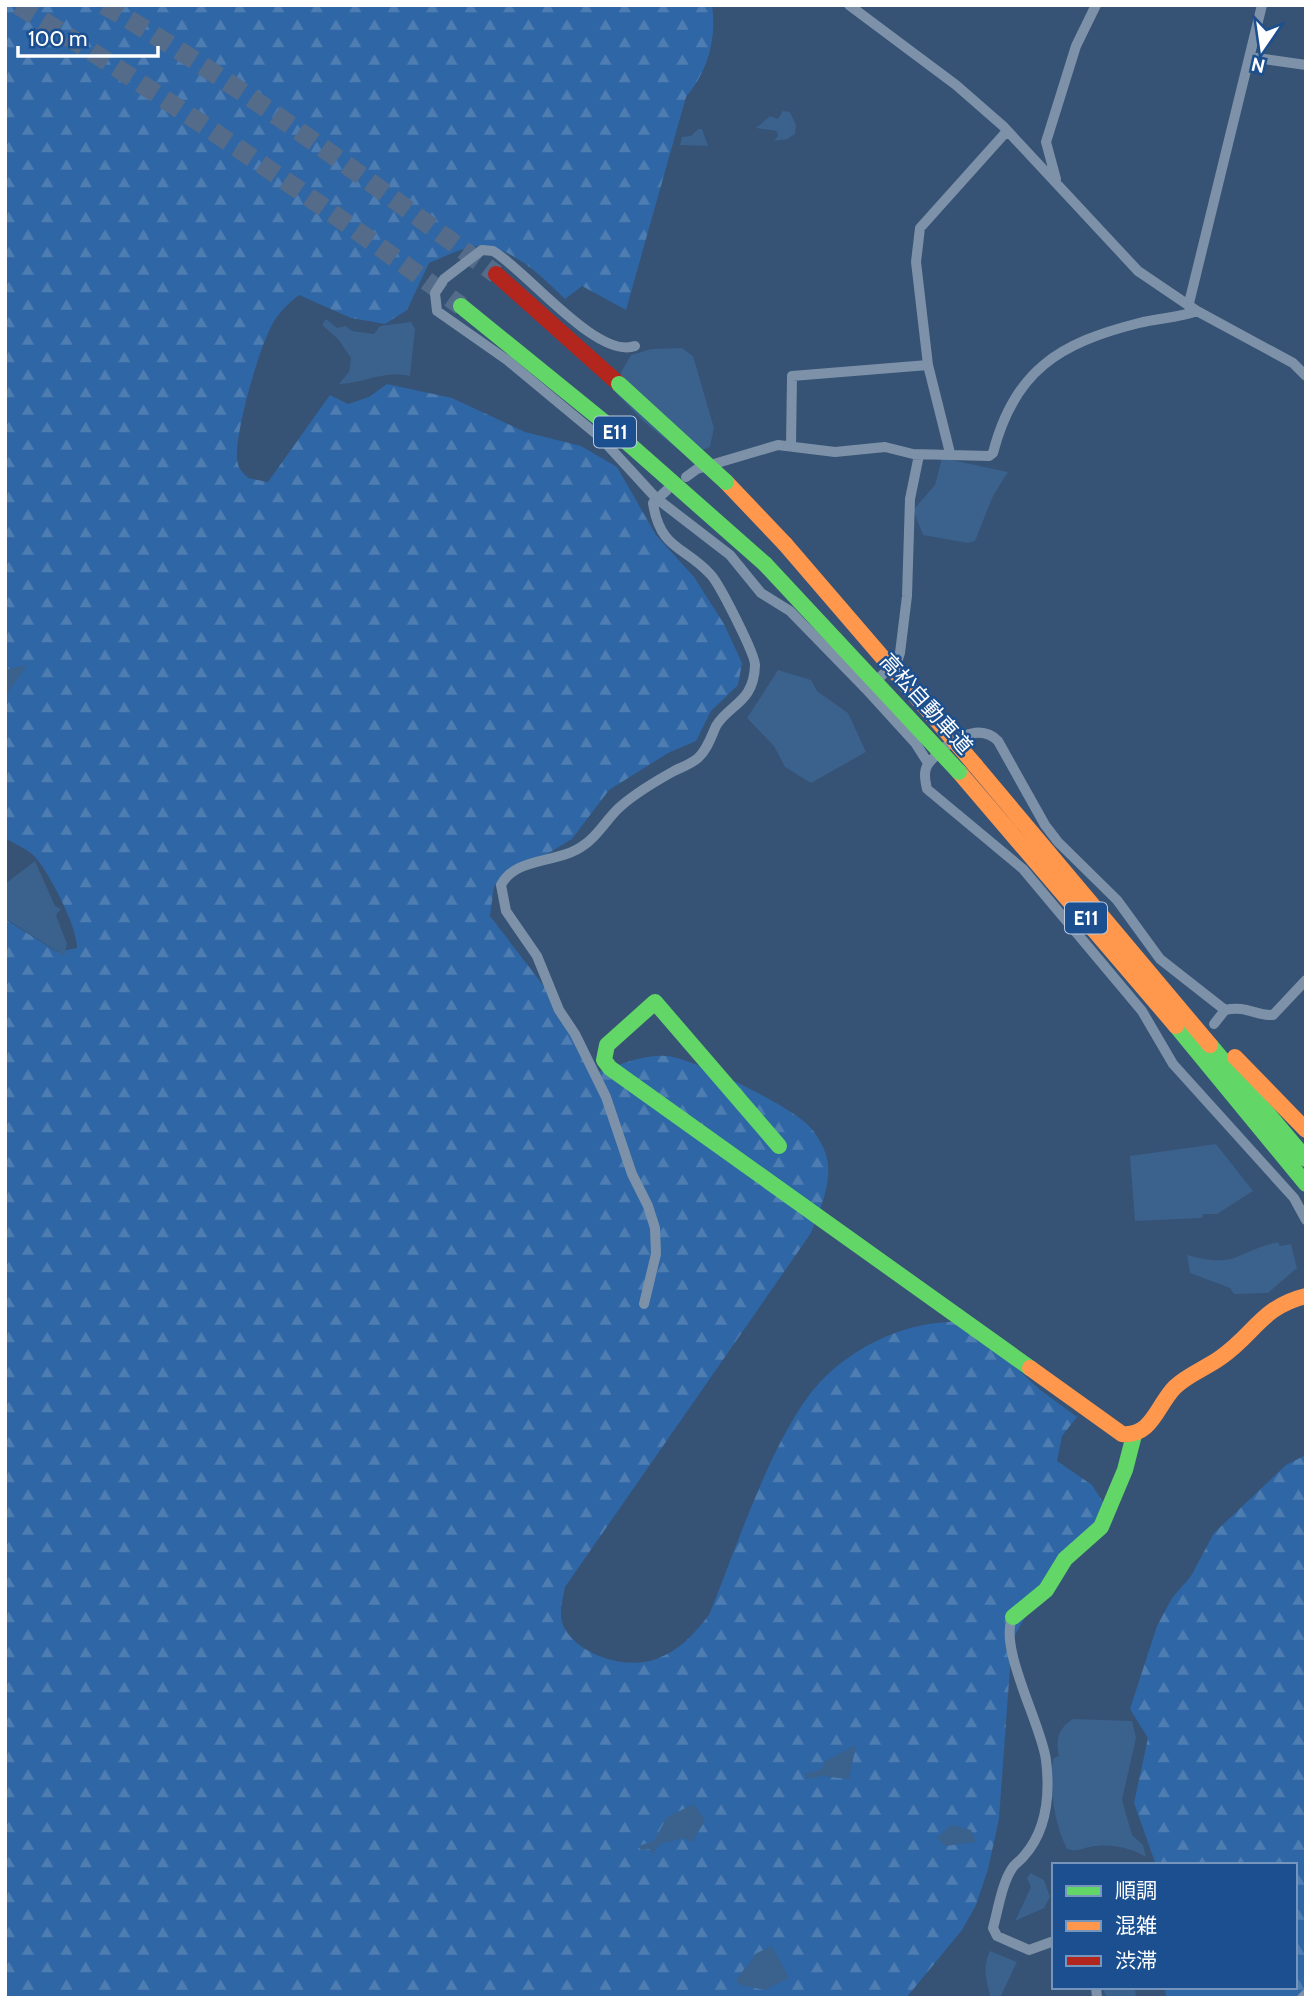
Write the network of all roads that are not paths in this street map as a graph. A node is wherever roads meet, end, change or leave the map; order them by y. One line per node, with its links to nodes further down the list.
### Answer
1 (849, 5): 6 (street)
2 (1096, 5): 7 (street)
3 (1262, 5): 4 (street)
4 (1250, 57): 5 (street); 10 (street)
5 (1306, 65)
6 (1007, 131): 7 (street); 12 (street)
7 (1058, 185): 10 (street)
8 (496, 274): 26 (main road, 高松自動車道 / E11, bridge)
9 (461, 306): 26 (main road, 高松自動車道 / E11, bridge)
10 (1193, 307): 13 (street); 15 (street)
11 (635, 346): 19 (street)
12 (928, 365): 14 (street); 15 (street)
13 (1306, 376)
14 (791, 446): 16 (street); 17 (street)
15 (950, 453): 16 (street)
16 (919, 454): 20 (street)
17 (686, 477)
18 (667, 490): 19 (street)
19 (656, 498): 20 (street); 35 (street)
20 (866, 689): 21 (street)
21 (928, 763): 23 (street); 27 (street)
22 (1306, 980): 23 (street)
23 (1225, 1010): 24 (street)
24 (1214, 1024)
25 (1185, 1050): 27 (street)
26 (1220, 1058): 28 (main road); 28 (main road, 高松自動車道 / E11)
27 (1173, 1064): 33 (street)
28 (1251, 1093): 29 (main road); 31 (main road, 高松自動車道 / E11); 32 (main road, 高松自動車道 / E11)
29 (1306, 1130)
30 (779, 1146): 36 (main road)
31 (1306, 1158)
32 (1305, 1183)
33 (1306, 1220)
34 (1306, 1296): 36 (main road)
35 (644, 1304)
36 (1134, 1435): 37 (main road)
37 (1013, 1617): 38 (street)
38 (1052, 1942)

